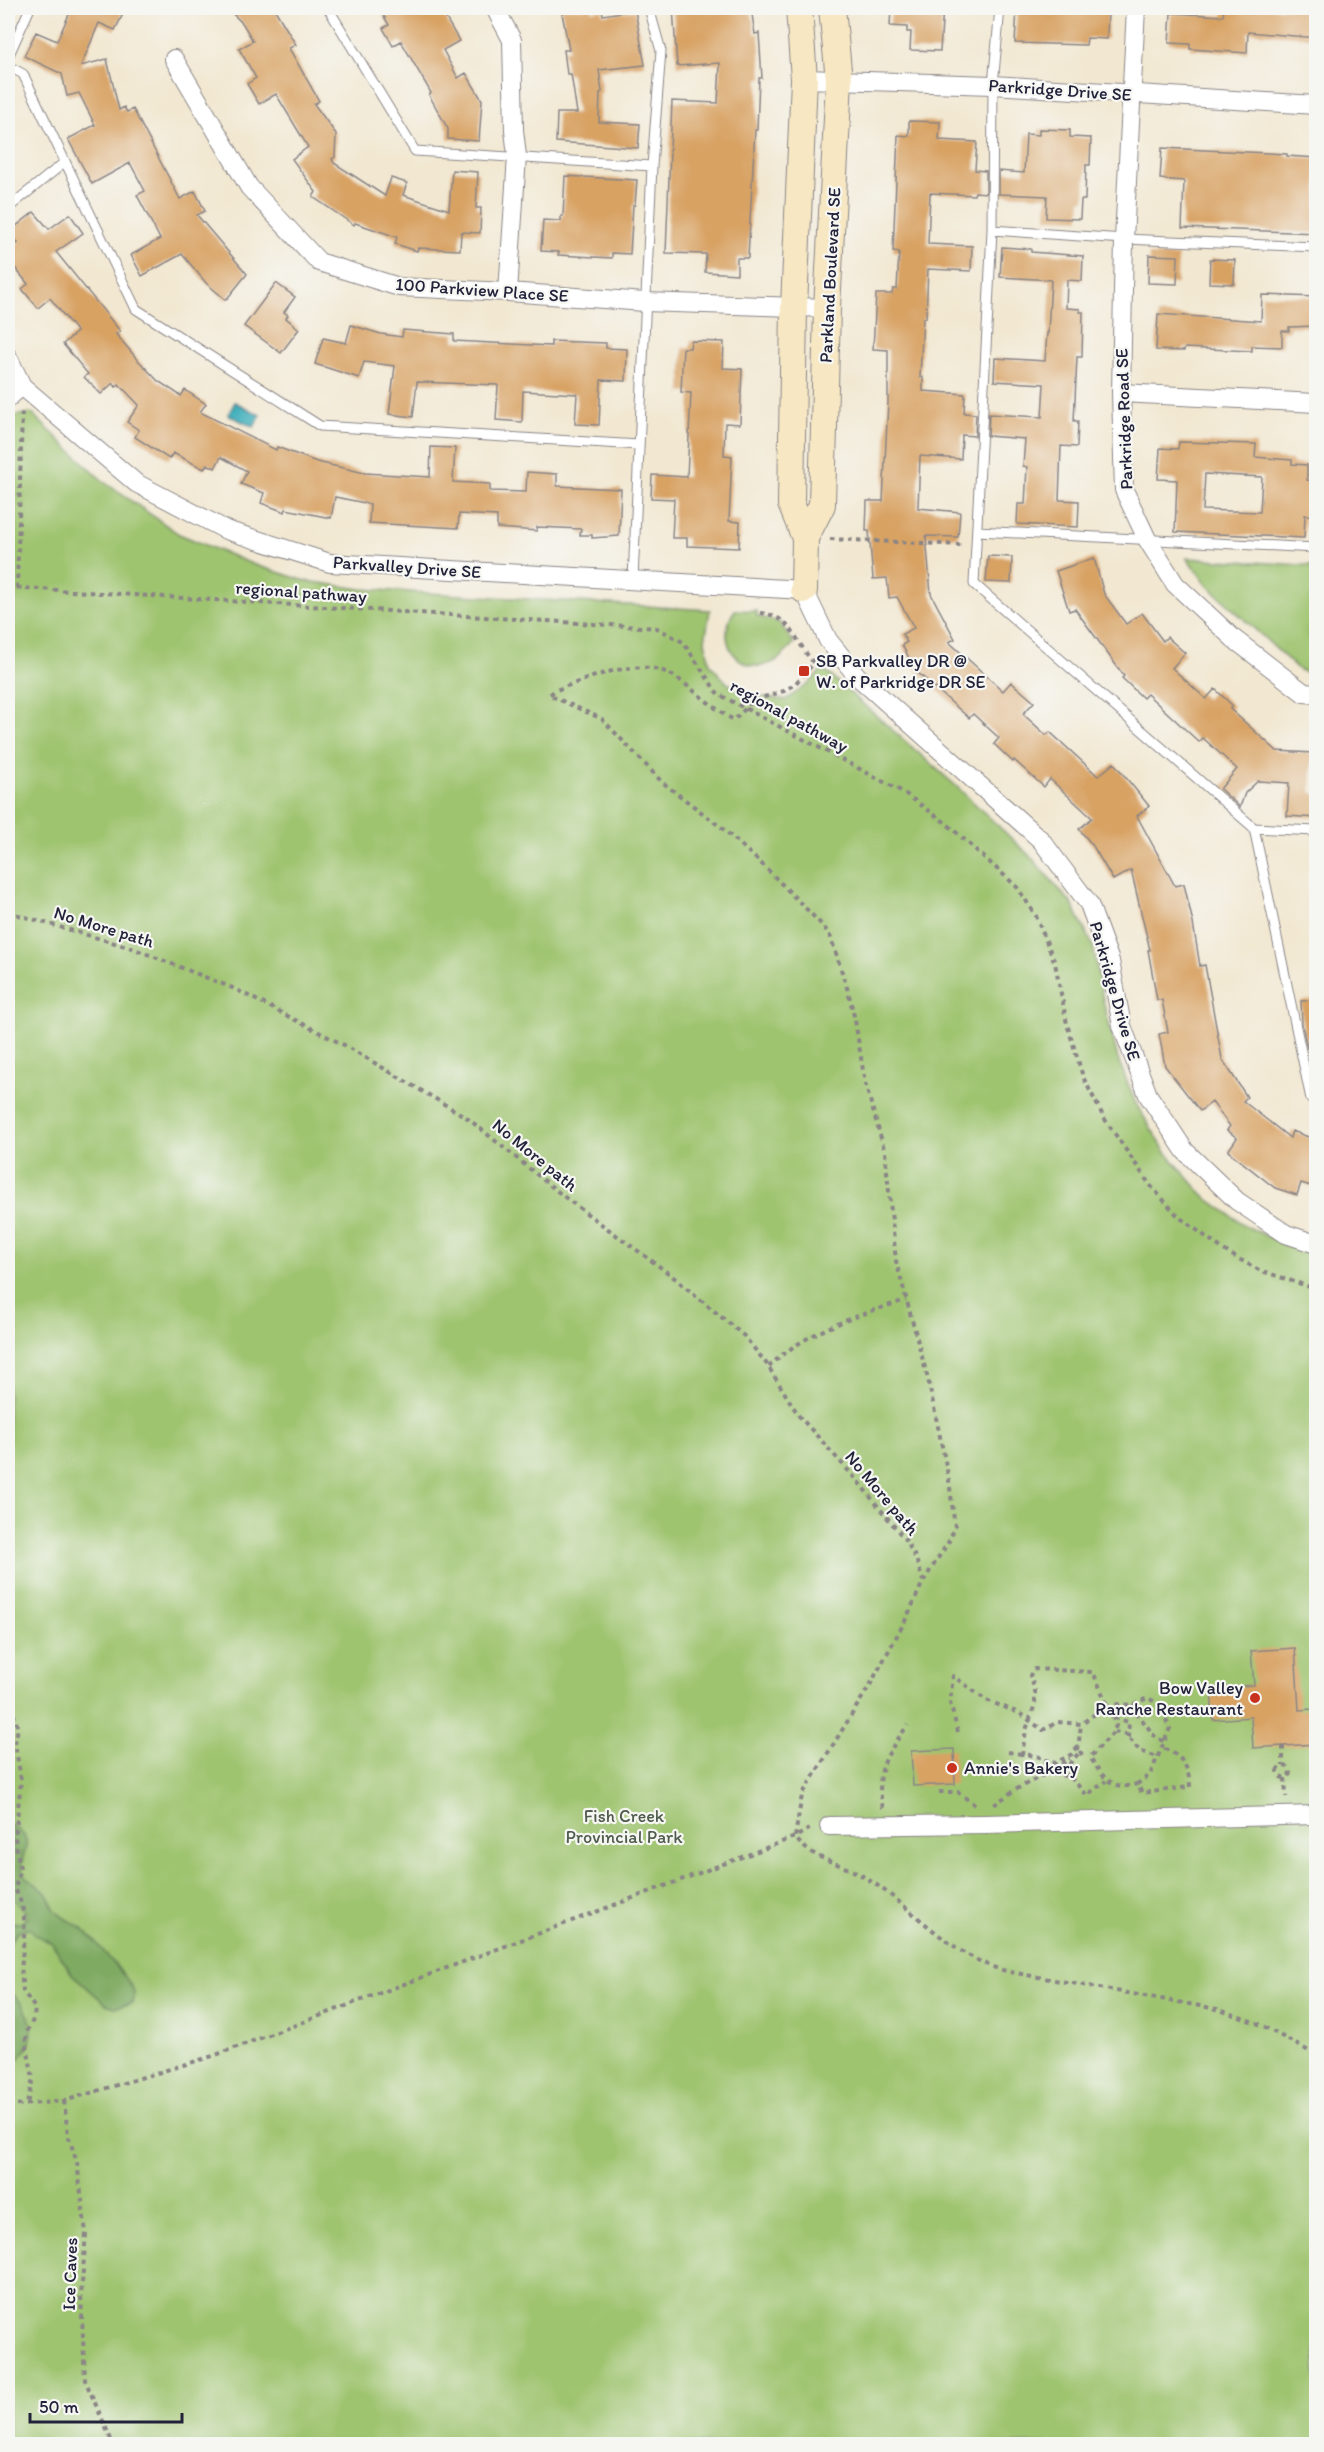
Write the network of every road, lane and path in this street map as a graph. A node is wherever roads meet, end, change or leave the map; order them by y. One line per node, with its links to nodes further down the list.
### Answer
1 (30, 8): 9 (lane)
2 (328, 8): 17 (lane)
3 (495, 8): 17 (street)
4 (650, 8): 19 (lane)
5 (800, 8): 12 (street, Parkland Boulevard SE)
6 (832, 8): 13 (street, Parkland Boulevard SE)
7 (1000, 8): 14 (lane)
8 (1137, 8): 15 (street, Parkridge Road SE)
9 (8, 57)
10 (174, 59): 24 (street, 100 Parkview Place SE)
11 (8, 66): 18 (lane)
12 (804, 79): 13 (street, Parkridge Drive SE); 26 (street, Parkland Boulevard SE)
13 (839, 80): 14 (street, Parkridge Drive SE); 27 (street, Parkland Boulevard SE)
14 (993, 85): 15 (street, Parkridge Drive SE); 21 (lane)
15 (1133, 95): 16 (street, Parkridge Drive SE); 22 (street, Parkridge Road SE)
16 (1317, 105)
17 (517, 156): 19 (lane); 24 (street)
18 (65, 162): 20 (lane); 33 (lane)
19 (652, 166): 25 (lane)
20 (8, 208)
21 (992, 230): 22 (lane); 34 (lane)
22 (1124, 239): 23 (lane); 30 (street, Parkridge Road SE)
23 (1317, 247)
24 (508, 291): 25 (street, 100 Parkview Place SE)
25 (645, 302): 26 (street, 100 Parkview Place SE); 33 (lane)
26 (794, 307): 27 (street, 100 Parkview Place SE); 35 (street, Parkland Boulevard SE)
27 (827, 308): 35 (street, Parkland Boulevard SE)
28 (8, 357): 29 (street, Parkvalley Drive SE)
29 (22, 386): 31 (street); 39 (street, Parkvalley Drive SE); 41 (path)
30 (1121, 393): 32 (street); 36 (street, Parkridge Road SE)
31 (8, 398)
32 (1317, 403)
33 (639, 445): 39 (lane)
34 (977, 531): 36 (lane); 37 (lane)
35 (805, 538): 37 (path); 42 (street, Parkland Boulevard SE)
36 (1147, 539): 38 (lane); 44 (street, Parkridge Road SE)
37 (976, 546): 46 (lane)
38 (1317, 548)
39 (633, 579): 42 (street, Parkvalley Drive SE)
40 (8, 587): 41 (path, regional pathway)
41 (17, 588): 45 (path, regional pathway)
42 (804, 590): 50 (street, Parkridge Drive SE)
43 (760, 612): 45 (path)
44 (1317, 694)
45 (746, 709): 51 (path, regional pathway); 52 (path)
46 (1254, 828): 47 (lane); 49 (lane)
47 (1317, 831)
48 (8, 912): 53 (path, No More path)
49 (1317, 1101)
50 (1317, 1244)
51 (1317, 1289)
52 (906, 1300): 53 (path); 54 (path)
53 (769, 1367): 54 (path, No More path)
54 (923, 1582): 86 (path)
55 (8, 1696): 89 (path)
56 (1131, 1705): 57 (path); 65 (path); 65 (path)
57 (1108, 1708): 58 (path); 59 (path); 60 (path)
58 (1113, 1718): 63 (path); 64 (path)
59 (1029, 1721): 60 (path); 62 (path); 70 (path)
60 (1081, 1724): 67 (path)
61 (908, 1725): 84 (path)
62 (958, 1732)
63 (1114, 1732): 64 (path); 72 (path)
64 (1128, 1738): 73 (path)
65 (1164, 1742): 68 (path)
66 (1283, 1746): 75 (path)
67 (1078, 1747): 71 (path); 74 (path)
68 (1162, 1748): 73 (path); 80 (path)
69 (1008, 1752): 70 (path)
70 (1022, 1754): 74 (path)
71 (1080, 1754): 72 (path); 76 (path); 78 (path)
72 (1090, 1757): 79 (path)
73 (1157, 1757): 80 (path)
74 (1046, 1760): 76 (path); 77 (path)
75 (1283, 1766)
76 (1056, 1768): 77 (path); 78 (path)
77 (1047, 1773): 78 (path); 83 (path)
78 (1070, 1777): 79 (path)
79 (1106, 1781): 80 (path)
80 (1137, 1785)
81 (939, 1792): 83 (path)
82 (1317, 1815): 83 (street)
83 (986, 1819): 84 (street)
84 (881, 1825): 85 (street)
85 (829, 1826)
86 (795, 1837): 87 (path); 88 (path)
87 (1317, 2055)
88 (64, 2101): 89 (path); 91 (path, Ice Caves)
89 (27, 2104): 90 (path)
90 (8, 2106)
91 (113, 2445)

